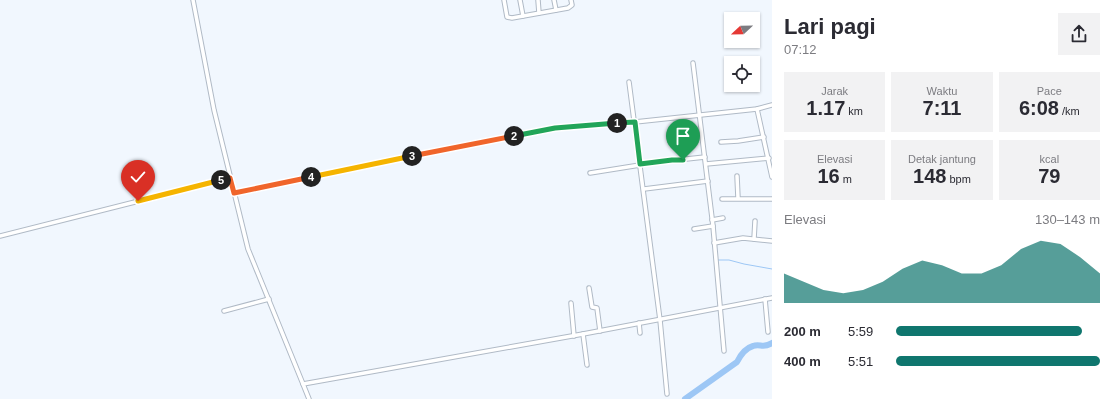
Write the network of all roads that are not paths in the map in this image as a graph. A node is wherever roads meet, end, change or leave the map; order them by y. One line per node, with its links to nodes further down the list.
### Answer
1 (193, 0): 25 (street)
2 (504, 0): 9 (street)
3 (520, 0): 9 (street)
4 (538, 0): 8 (street)
5 (554, 0): 7 (street)
6 (571, 0): 7 (street)
7 (556, 10): 8 (street)
8 (539, 13): 9 (street)
9 (523, 16)
10 (693, 63): 14 (street)
11 (629, 82): 15 (street)
12 (772, 105): 13 (street)
13 (757, 108): 14 (street); 16 (street)
14 (698, 114): 15 (street); 18 (street)
15 (635, 122): 20 (street); 28 (street)
16 (764, 136): 17 (street); 19 (street)
17 (721, 142)
18 (705, 157): 20 (street); 21 (street)
19 (770, 161): 21 (street); 24 (street)
20 (640, 164): 22 (street); 27 (street)
21 (706, 164): 26 (street)
22 (590, 173)
23 (737, 176): 29 (street)
24 (772, 177)
25 (230, 178): 28 (street); 37 (street)
26 (708, 181): 27 (street); 33 (street)
27 (644, 188): 48 (street)
28 (234, 193): 43 (street)
29 (738, 198): 30 (street); 31 (street)
30 (722, 199)
31 (772, 199)
32 (723, 218): 33 (street)
33 (712, 220): 35 (street)
34 (755, 221): 38 (street)
35 (713, 226): 36 (street); 40 (street)
36 (694, 229)
37 (0, 236)
38 (754, 239): 39 (street); 40 (street)
39 (772, 241)
40 (714, 242): 46 (street)
41 (589, 288): 50 (street)
42 (772, 298): 44 (street)
43 (269, 299): 47 (street); 57 (street)
44 (765, 299): 46 (street); 51 (street)
45 (571, 303): 54 (street)
46 (720, 308): 48 (street); 55 (street)
47 (224, 311)
48 (660, 320): 49 (street); 58 (street)
49 (639, 323): 50 (street); 52 (street)
50 (600, 331): 53 (street)
51 (768, 332)
52 (640, 333)
53 (584, 334): 54 (street); 56 (street)
54 (574, 336): 57 (street)
55 (724, 350)
56 (587, 365)
57 (303, 384): 59 (street)
58 (667, 394)
59 (308, 399)

